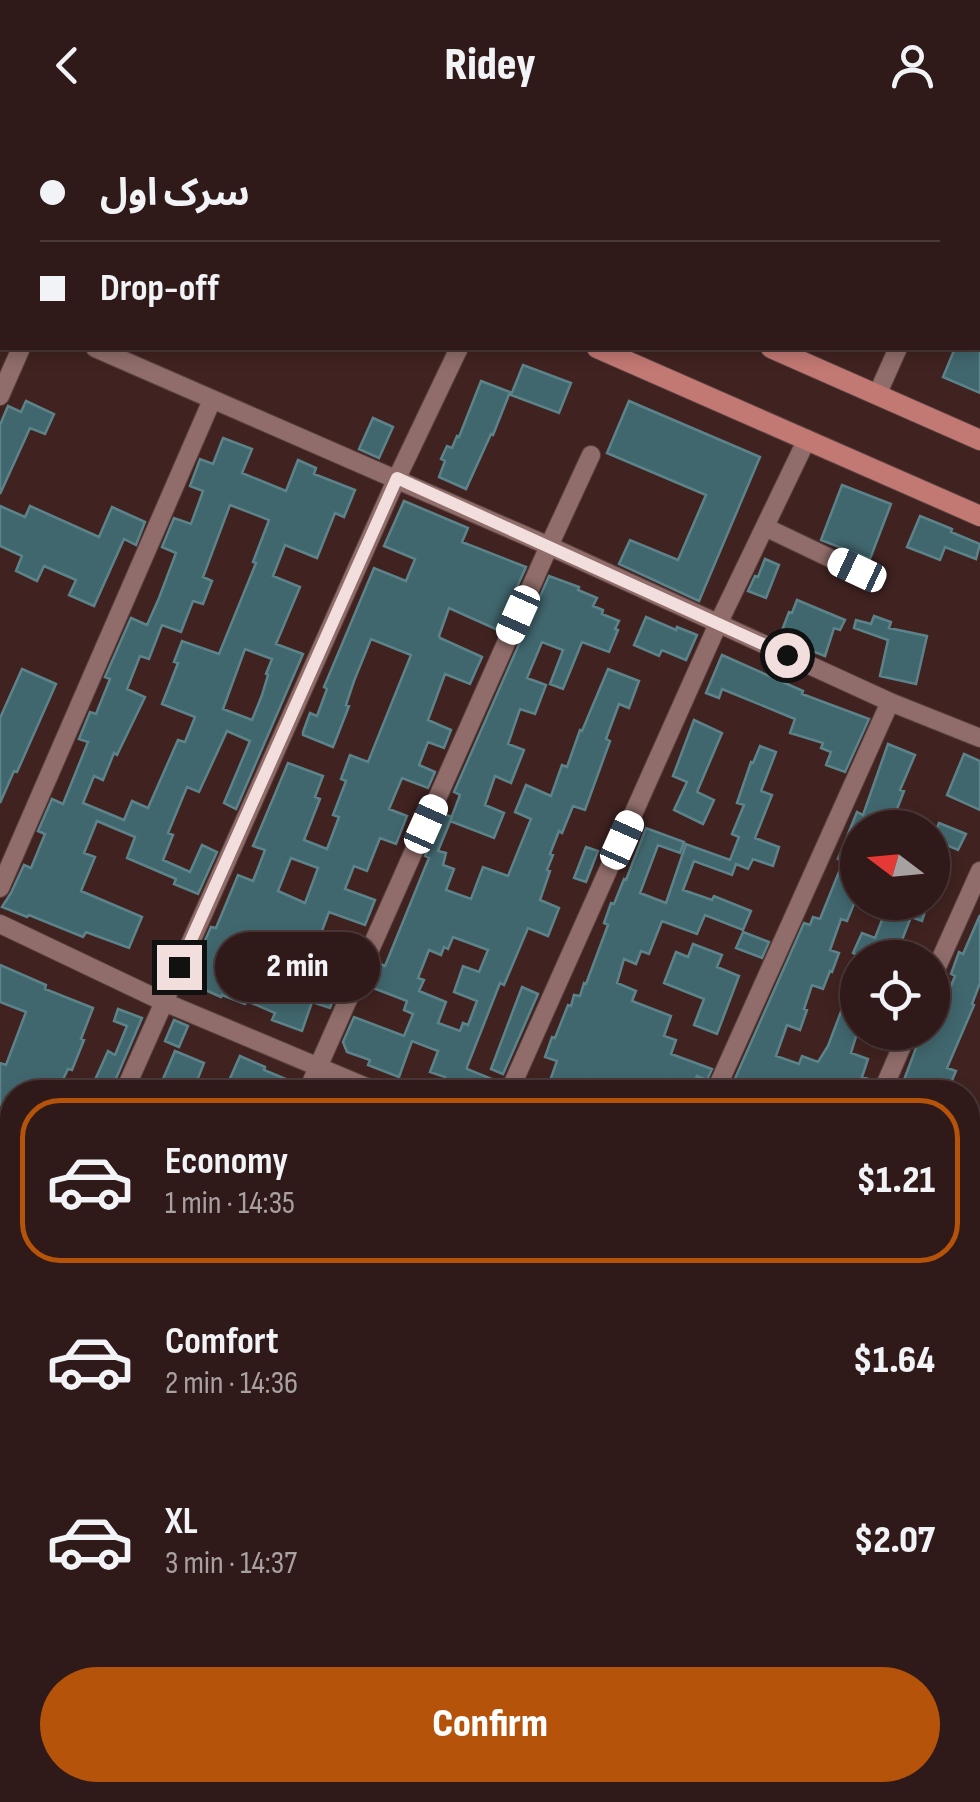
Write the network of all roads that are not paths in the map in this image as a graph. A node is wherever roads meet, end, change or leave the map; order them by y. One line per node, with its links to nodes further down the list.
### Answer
1 (20, 350): 8 (street)
2 (100, 350): 9 (street)
3 (458, 350): 13 (street)
4 (602, 350): 10 (main road)
5 (776, 350): 7 (main road)
6 (897, 350): 7 (street)
7 (878, 395): 11 (main road)
8 (0, 396)
9 (212, 400): 13 (street); 22 (street)
10 (807, 439): 14 (main road); 15 (street)
11 (980, 440)
12 (591, 456): 16 (street)
13 (397, 478): 16 (street); 25 (street)
14 (980, 516)
15 (765, 527): 17 (street); 18 (street)
16 (549, 546): 18 (street); 27 (street)
17 (857, 570)
18 (718, 624): 19 (street); 31 (street)
19 (890, 702): 20 (street); 32 (street)
20 (980, 738)
21 (980, 871): 24 (street)
22 (0, 888)
23 (0, 924): 25 (street)
24 (949, 940)
25 (164, 1002): 27 (street); 28 (street)
26 (900, 1050): 33 (street)
27 (318, 1067): 29 (street); 30 (street)
28 (129, 1080)
29 (312, 1080)
30 (349, 1080)
31 (514, 1080)
32 (720, 1080)
33 (887, 1080)

